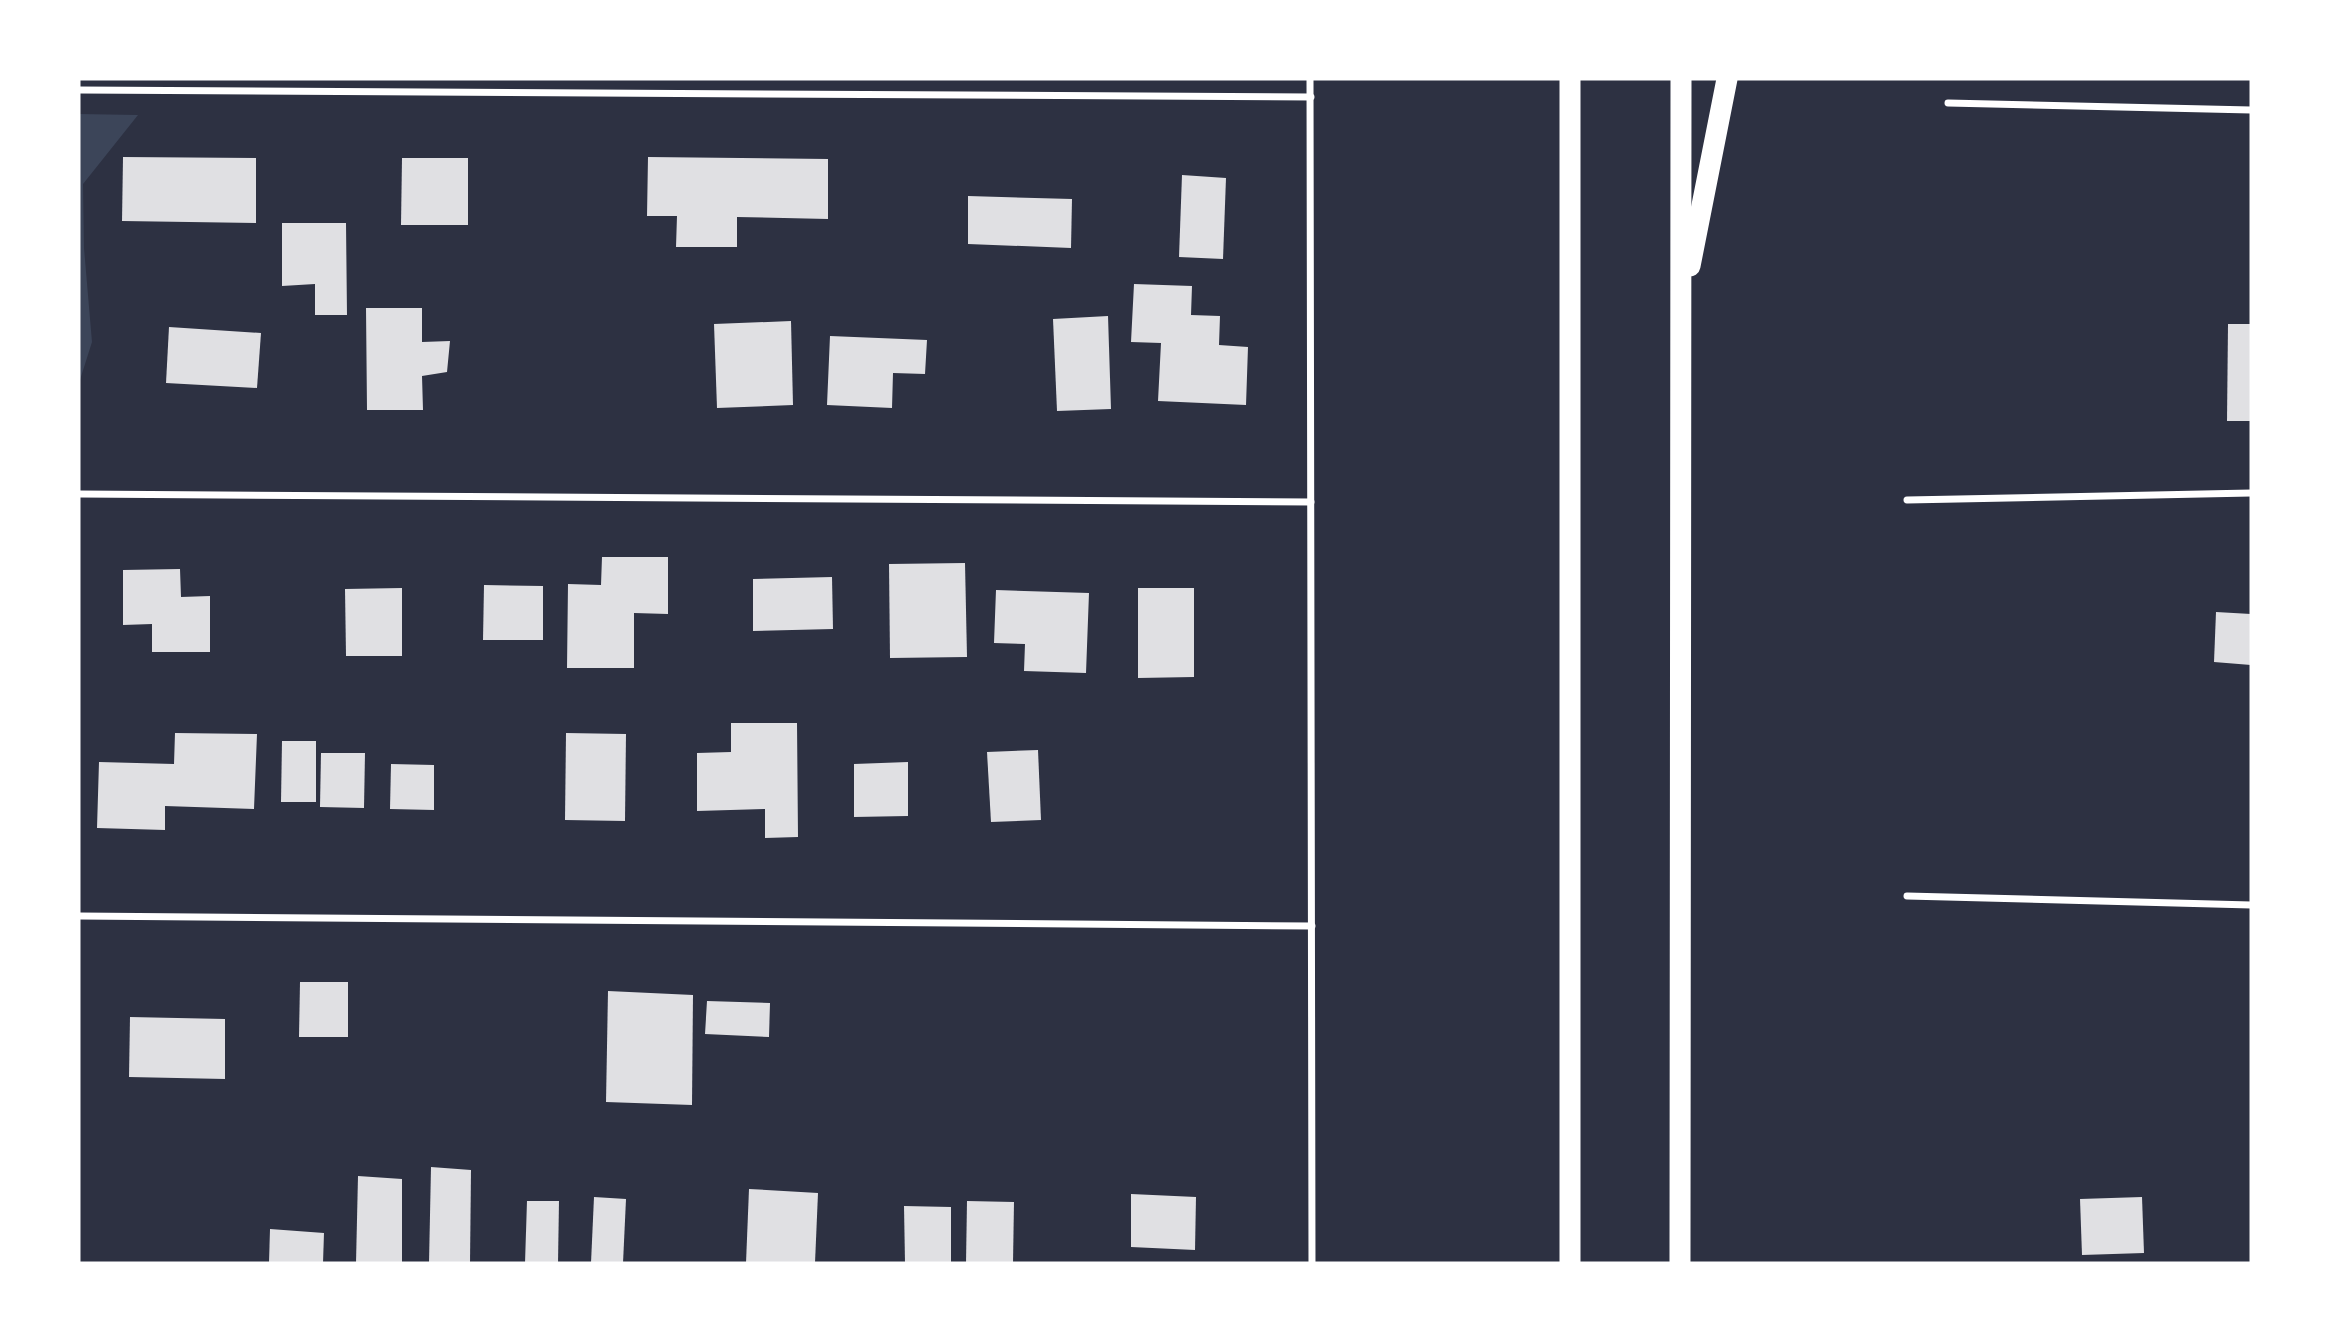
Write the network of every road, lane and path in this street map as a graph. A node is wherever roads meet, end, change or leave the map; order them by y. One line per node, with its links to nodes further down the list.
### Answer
1 (1310, 79): 6 (street)
2 (1681, 79): 9 (highway)
3 (1727, 79): 9 (highway)
4 (1569, 82): 19 (highway)
5 (79, 90): 6 (street)
6 (1311, 97): 13 (street)
7 (1948, 103): 8 (street)
8 (2251, 110)
9 (1681, 313): 20 (highway)
10 (2251, 493): 12 (street)
11 (79, 494): 13 (street)
12 (1907, 500)
13 (1311, 502): 17 (street)
14 (1907, 896): 15 (street)
15 (2251, 905)
16 (79, 916): 17 (street)
17 (1312, 926): 18 (street)
18 (1312, 1263)
19 (1570, 1263)
20 (1680, 1263)

